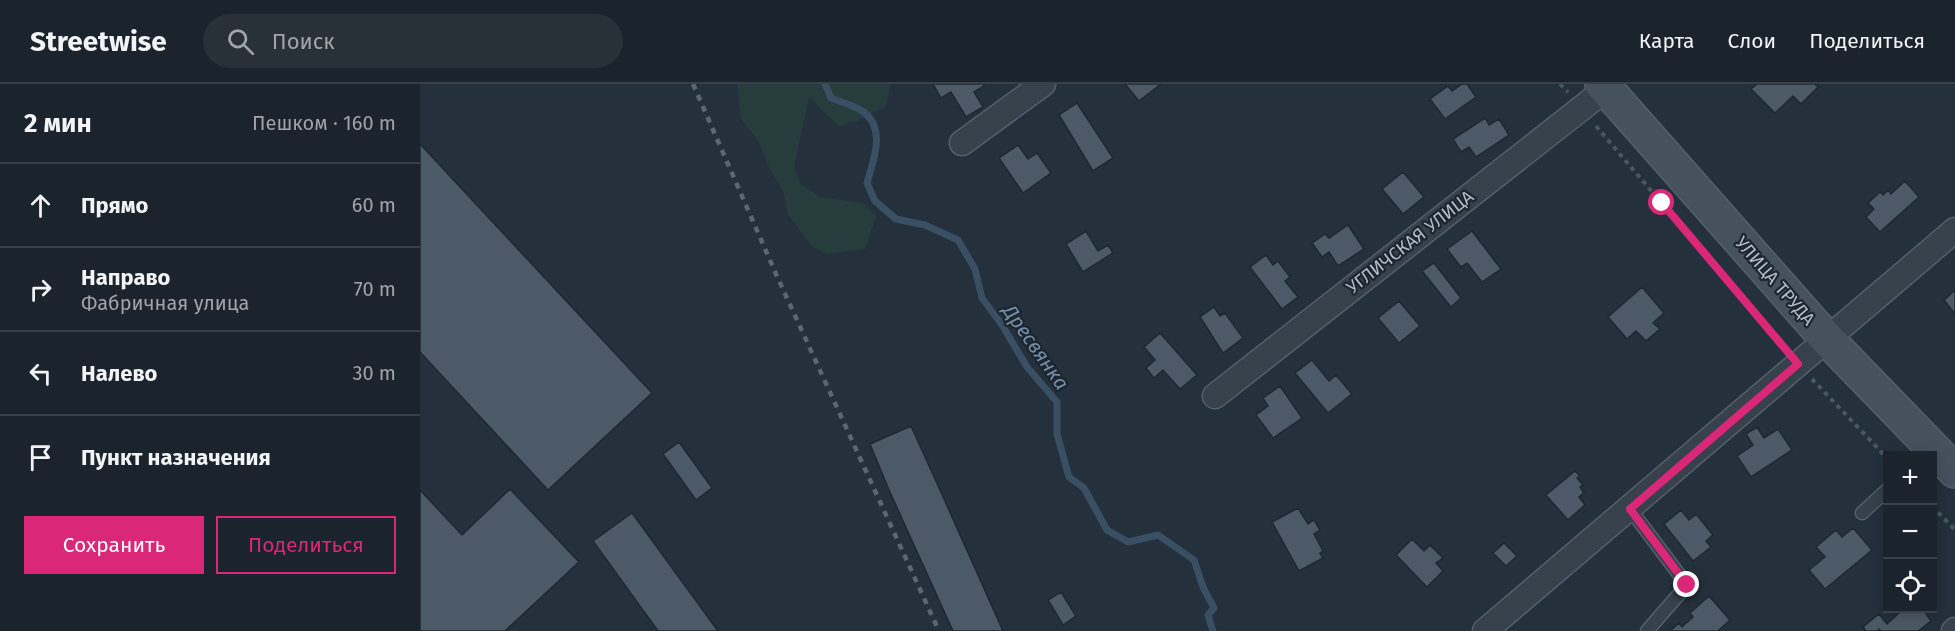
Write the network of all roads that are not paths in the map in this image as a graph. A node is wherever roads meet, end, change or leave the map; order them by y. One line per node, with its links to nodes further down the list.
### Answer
1 (1043, 84): 3 (street)
2 (1596, 94): 5 (street, УЛИЦА ТРУДА); 6 (street, УГЛИЧСКАЯ УЛИЦА)
3 (962, 143)
4 (1955, 230): 5 (street)
5 (1827, 339): 7 (street, УЛИЦА ТРУДА); 11 (street)
6 (1215, 396)
7 (1925, 451)
8 (1937, 459): 9 (street, УЛИЦА ТРУДА)
9 (1955, 471)
10 (1883, 493): 12 (lane)
11 (1630, 509): 13 (street); 14 (lane)
12 (1862, 513)
13 (1485, 631)
14 (1647, 631)

